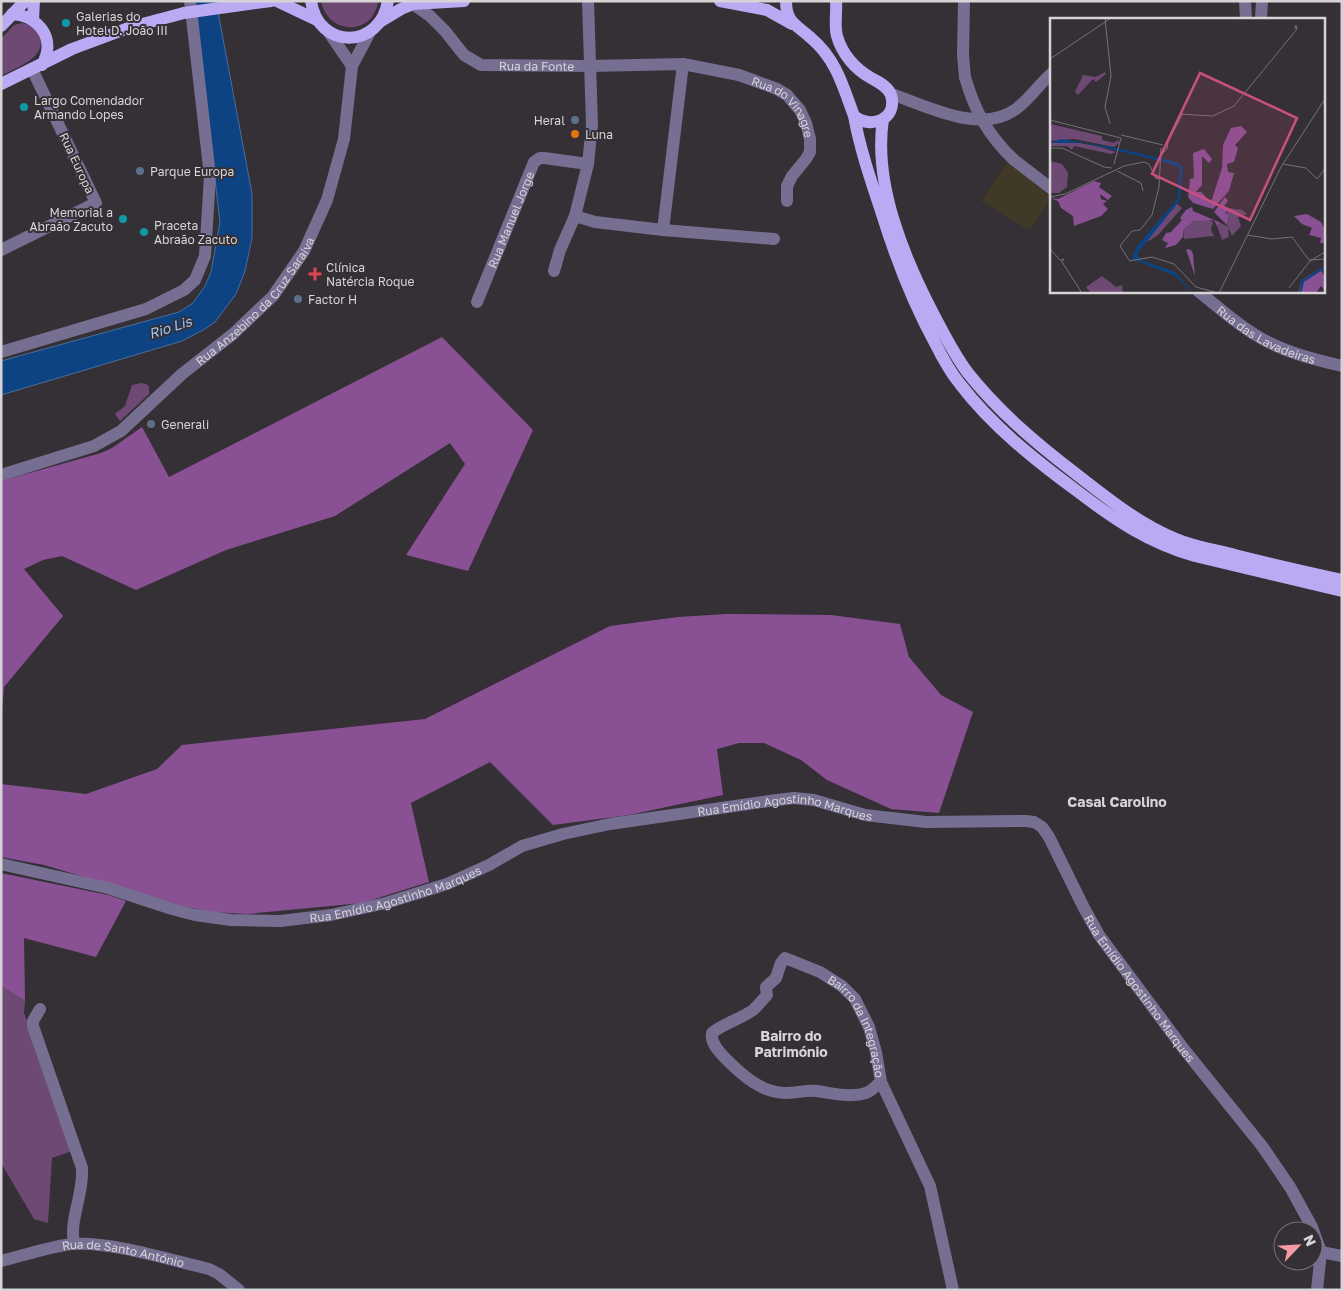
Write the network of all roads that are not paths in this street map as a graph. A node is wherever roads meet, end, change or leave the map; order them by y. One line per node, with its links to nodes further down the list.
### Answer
1 (25, 1): 17 (main road)
2 (34, 1): 20 (main road)
3 (190, 1): 49 (street)
4 (271, 1): 28 (main road, bridge)
5 (278, 1): 21 (main road)
6 (311, 1): 21 (main road)
7 (388, 1): 22 (main road)
8 (464, 1): 16 (main road)
9 (588, 1): 31 (street)
10 (720, 1): 23 (main road)
11 (786, 1): 23 (main road)
12 (836, 1): 35 (main road)
13 (964, 1): 40 (street, bridge)
14 (1245, 1): 18 (street)
15 (1262, 1): 19 (street)
16 (413, 4): 22 (main road); 31 (street, Rua da Fonte)
17 (12, 14): 20 (main road); 24 (main road)
18 (1246, 18)
19 (1261, 18)
20 (34, 20): 27 (main road)
21 (317, 20): 25 (main road)
22 (381, 21): 26 (main road)
23 (792, 24): 37 (main road)
24 (1, 26)
25 (328, 31): 26 (main road); 30 (street)
26 (370, 32): 30 (street, Rua Anzebino da Cruz Saraiva)
27 (48, 42): 28 (main road); 32 (main road)
28 (72, 49): 32 (main road)
29 (682, 64): 31 (street, Rua da Fonte); 41 (street, Rua do Vinagre); 43 (street)
30 (352, 66): 51 (street, Rua Anzebino da Cruz Saraiva)
31 (590, 66): 39 (street)
32 (37, 67): 34 (main road); 45 (street, Rua Europa)
33 (1050, 75): 36 (street)
34 (1, 84)
35 (891, 94): 36 (street); 38 (main road)
36 (913, 101): 38 (street)
37 (854, 116): 38 (main road); 55 (main road)
38 (886, 116): 54 (main road)
39 (588, 164): 42 (street); 48 (street, Rua Manuel Jorge)
40 (1050, 187)
41 (788, 201)
42 (575, 216): 43 (street); 46 (street)
43 (663, 230): 44 (street)
44 (774, 238)
45 (1, 250)
46 (554, 272)
47 (1199, 292): 50 (street, Rua das Lavadeiras)
48 (477, 302)
49 (1, 352)
50 (1342, 366)
51 (53, 457): 52 (street, Rua Anzebino da Cruz Saraiva); 53 (street, Rua Anzebino da Cruz Saraiva)
52 (1, 467)
53 (1, 475)
54 (1342, 580)
55 (1342, 591)
56 (1, 864): 59 (street, Rua Emídio Agostinho Marques)
57 (40, 1009): 60 (street)
58 (882, 1082): 58 (street, Bairro da Integração); 66 (street)
59 (1309, 1221)
60 (74, 1244): 63 (street, Rua de Santo António); 65 (street, Rua de Santo António)
61 (1323, 1252): 62 (street)
62 (1342, 1256)
63 (1, 1261)
64 (1319, 1271): 67 (street, Rua Emídio Agostinho Marques)
65 (239, 1290)
66 (953, 1290)
67 (1317, 1290)

